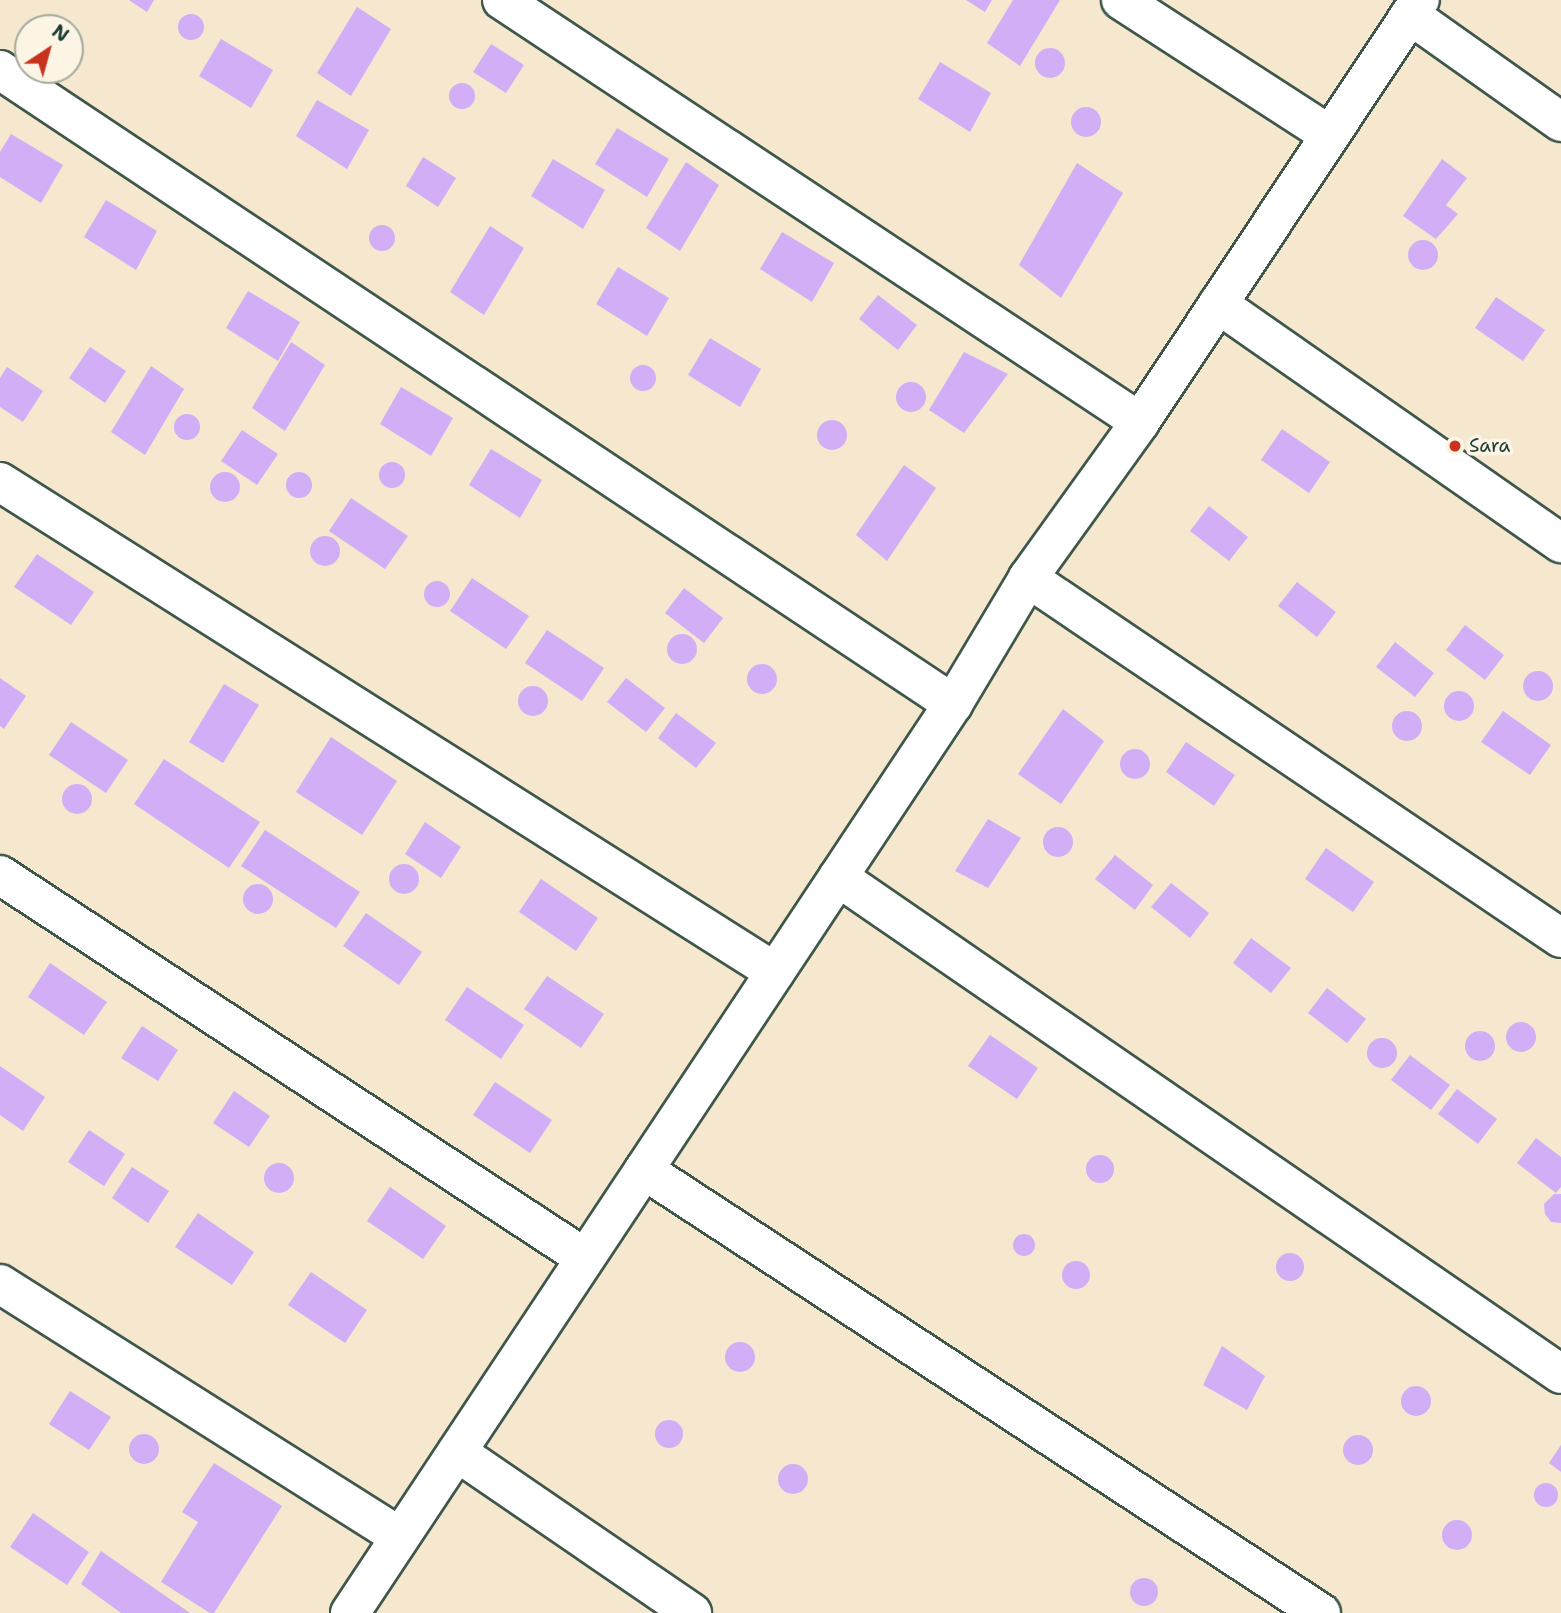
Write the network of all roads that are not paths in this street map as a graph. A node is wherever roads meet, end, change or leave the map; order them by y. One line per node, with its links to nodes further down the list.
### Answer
1 (502, 0): 8 (street)
2 (1121, 0): 6 (street)
3 (1415, 8): 5 (street); 6 (street)
4 (0, 70): 12 (street)
5 (1561, 122)
6 (1330, 135): 7 (street)
7 (1218, 304): 8 (street); 10 (street)
8 (1140, 422): 11 (street)
9 (0, 482): 16 (street)
10 (1561, 543)
11 (1028, 578): 12 (street); 15 (street)
12 (953, 704): 14 (street)
13 (0, 875): 18 (street)
14 (838, 877): 16 (street); 20 (street)
15 (1561, 938)
16 (775, 972): 17 (street)
17 (644, 1170): 18 (street); 25 (street)
18 (585, 1258): 21 (street)
19 (0, 1284): 22 (street)
20 (1561, 1374)
21 (457, 1452): 22 (street); 24 (street)
22 (400, 1537): 23 (street)
23 (350, 1613)
24 (692, 1613)
25 (1321, 1613)

